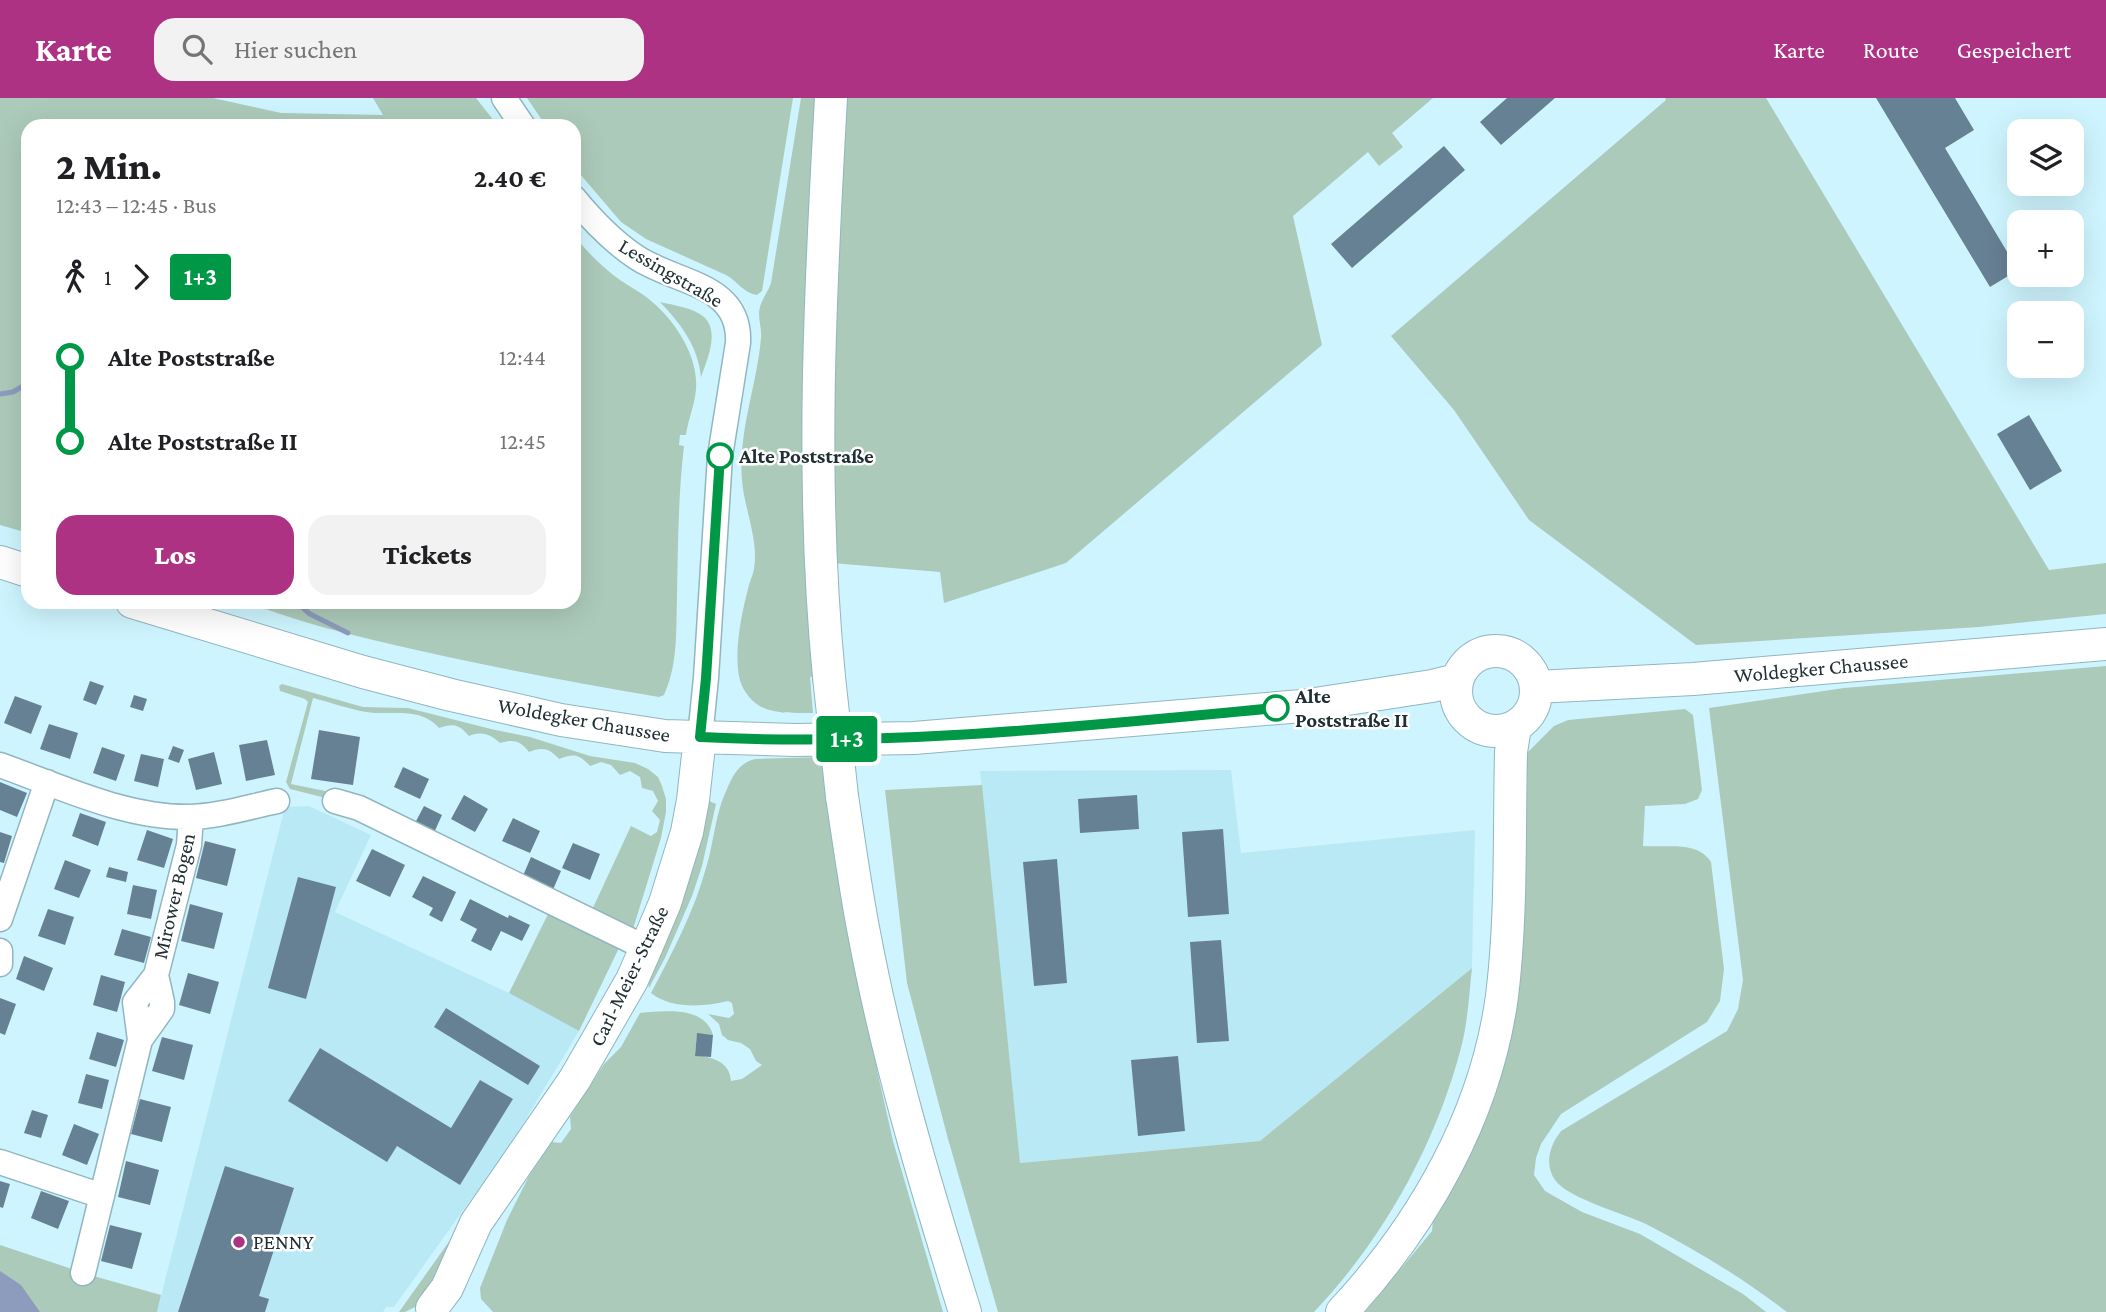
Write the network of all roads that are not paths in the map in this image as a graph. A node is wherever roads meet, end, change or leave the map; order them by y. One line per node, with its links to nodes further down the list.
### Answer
1 (504, 98): 3 (street)
2 (831, 98): 28 (main road, bridge)
3 (518, 119)
4 (581, 207): 13 (street, Lessingstraße)
5 (0, 562): 6 (main road)
6 (21, 569)
7 (155, 609): 13 (main road, Woldegker Chaussee)
8 (2106, 644): 9 (main road, Woldegker Chaussee)
9 (1536, 687): 10 (main road); 11 (main road)
10 (1458, 694): 12 (main road); 13 (main road, Woldegker Chaussee)
11 (1515, 727): 12 (main road); 19 (main road)
12 (1482, 730): 19 (main road)
13 (700, 737): 21 (main road, Carl-Meier-Straße)
14 (0, 765): 15 (street)
15 (47, 782): 18 (street); 20 (street)
16 (277, 801): 18 (street)
17 (335, 801): 21 (street)
18 (191, 817): 25 (street, Mirower Bogen)
19 (1508, 878): 29 (main road)
20 (0, 919)
21 (646, 948): 27 (main road, Carl-Meier-Straße)
22 (0, 951): 23 (street)
23 (0, 964)
24 (0, 1162): 25 (street)
25 (102, 1196): 26 (street, Mirower Bogen)
26 (83, 1273)
27 (441, 1311)
28 (965, 1312)
29 (1342, 1312)

